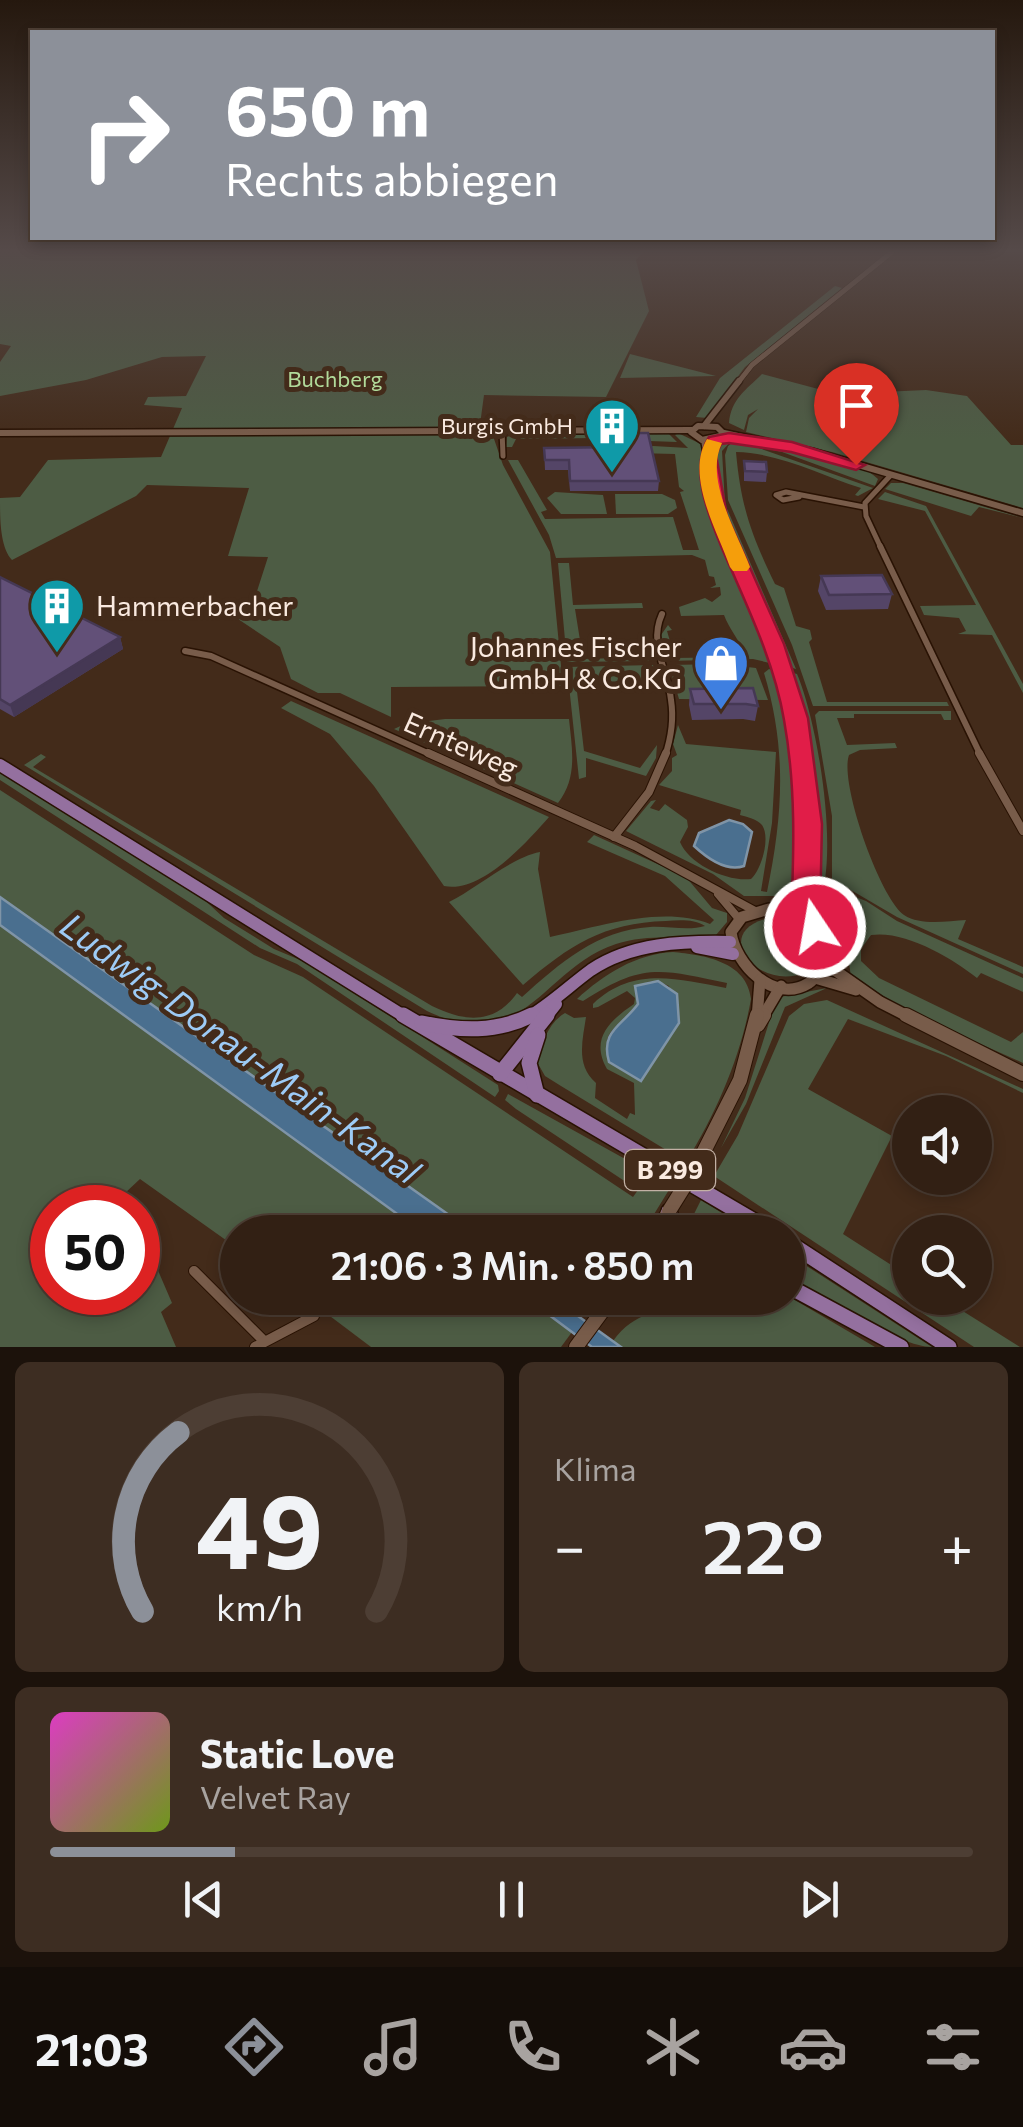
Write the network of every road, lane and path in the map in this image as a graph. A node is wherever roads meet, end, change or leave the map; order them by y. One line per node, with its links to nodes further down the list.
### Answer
1 (815, 315): 2 (main road)
2 (717, 410): 3 (main road); 4 (main road)
3 (704, 426): 4 (main road); 7 (main road)
4 (715, 427): 9 (main road)
5 (502, 430): 6 (main road); 8 (street); 13 (street)
6 (657, 430): 7 (street)
7 (691, 432): 11 (street)
8 (0, 433)
9 (721, 437): 10 (street); 11 (main road); 12 (main road)
10 (750, 439): 14 (main road)
11 (704, 440): 12 (main road)
12 (707, 455): 23 (main road)
13 (503, 456)
14 (890, 476): 16 (street); 17 (main road)
15 (799, 496): 16 (street)
16 (864, 507): 21 (street)
17 (1023, 513)
18 (662, 614): 22 (street)
19 (184, 651): 22 (street, Ernteweg)
20 (0, 765): 37 (main road, B 299)
21 (1023, 831)
22 (614, 836): 24 (street, Ernteweg)
23 (805, 878): 26 (main road); 27 (street)
24 (714, 889): 25 (street, Ernteweg); 28 (street, Ernteweg)
25 (756, 911): 26 (main road); 28 (main road)
26 (787, 912): 27 (main road)
27 (805, 919): 30 (main road)
28 (740, 920): 29 (main road)
29 (732, 948): 32 (main road); 33 (main road)
30 (826, 964): 31 (main road); 35 (main road)
31 (815, 978): 34 (main road); 35 (main road)
32 (760, 980): 34 (street); 38 (main road)
33 (573, 984): 36 (main road); 37 (main road, B 299)
34 (781, 986): 38 (main road)
35 (863, 992): 40 (main road)
36 (546, 1016): 39 (main road); 41 (main road)
37 (407, 1018): 39 (main road, B 299)
38 (755, 1032): 42 (main road, bridge)
39 (500, 1074): 41 (main road, B 299)
40 (1023, 1074)
41 (538, 1096): 45 (main road, B 299)
42 (670, 1211): 43 (main road); 44 (main road, B 299)
43 (667, 1215)
44 (671, 1215)
45 (744, 1215)
46 (805, 1253): 54 (main road)
47 (194, 1270): 51 (street)
48 (805, 1295): 53 (main road)
49 (600, 1315): 52 (main road)
50 (314, 1316): 51 (street)
51 (260, 1344)
52 (576, 1347)
53 (901, 1347)
54 (949, 1347)

